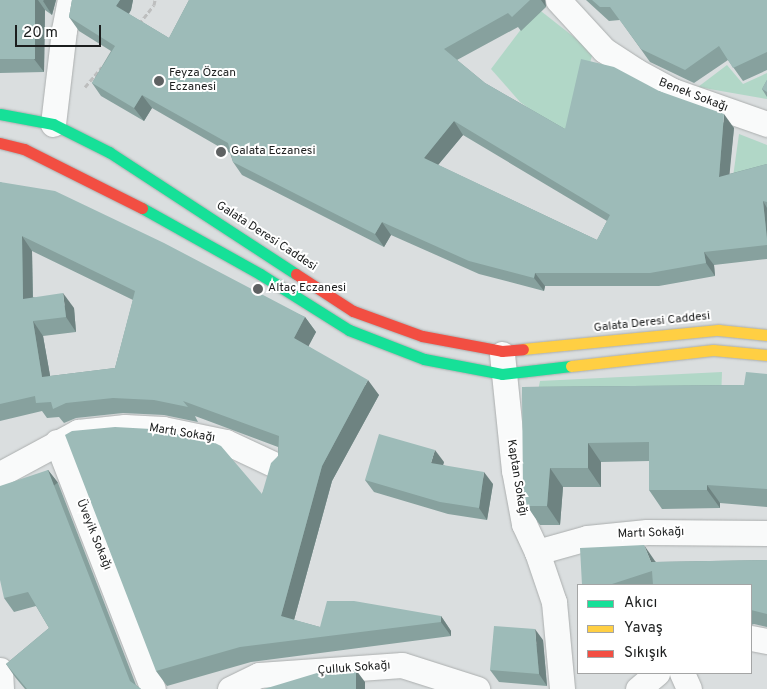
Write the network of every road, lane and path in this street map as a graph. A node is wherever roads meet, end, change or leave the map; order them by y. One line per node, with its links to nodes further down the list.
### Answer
1 (70, 0): 7 (street)
2 (155, 0): 4 (path)
3 (558, 0): 8 (street, Benek Sokağı)
4 (135, 28)
5 (104, 65): 7 (path)
6 (0, 114): 7 (main road, Galata Deresi Caddesi)
7 (53, 124): 12 (main road, Galata Deresi Caddesi)
8 (767, 124)
9 (0, 143): 12 (main road, Galata Deresi Caddesi)
10 (767, 335): 12 (main road, Galata Deresi Caddesi)
11 (767, 356): 12 (main road, Galata Deresi Caddesi)
12 (502, 363): 17 (street, Kaptan Sokağı)
13 (57, 442): 14 (street, Martı Sokağı); 15 (street); 26 (street, Üveyik Sokağı)
14 (275, 465)
15 (0, 474)
16 (767, 534): 17 (street, Martı Sokağı)
17 (537, 552): 29 (street, Kaptan Sokağı)
18 (752, 638): 19 (street)
19 (767, 641)
20 (0, 670): 25 (street)
21 (656, 674): 30 (street)
22 (682, 674): 31 (street)
23 (278, 682): 24 (street, Çulluk Sokağı); 27 (street, Çulluk Sokağı)
24 (440, 683): 28 (street, Çulluk Sokağı)
25 (1, 689)
26 (153, 689)
27 (230, 689)
28 (477, 689)
29 (562, 689)
30 (638, 689)
31 (689, 689)

